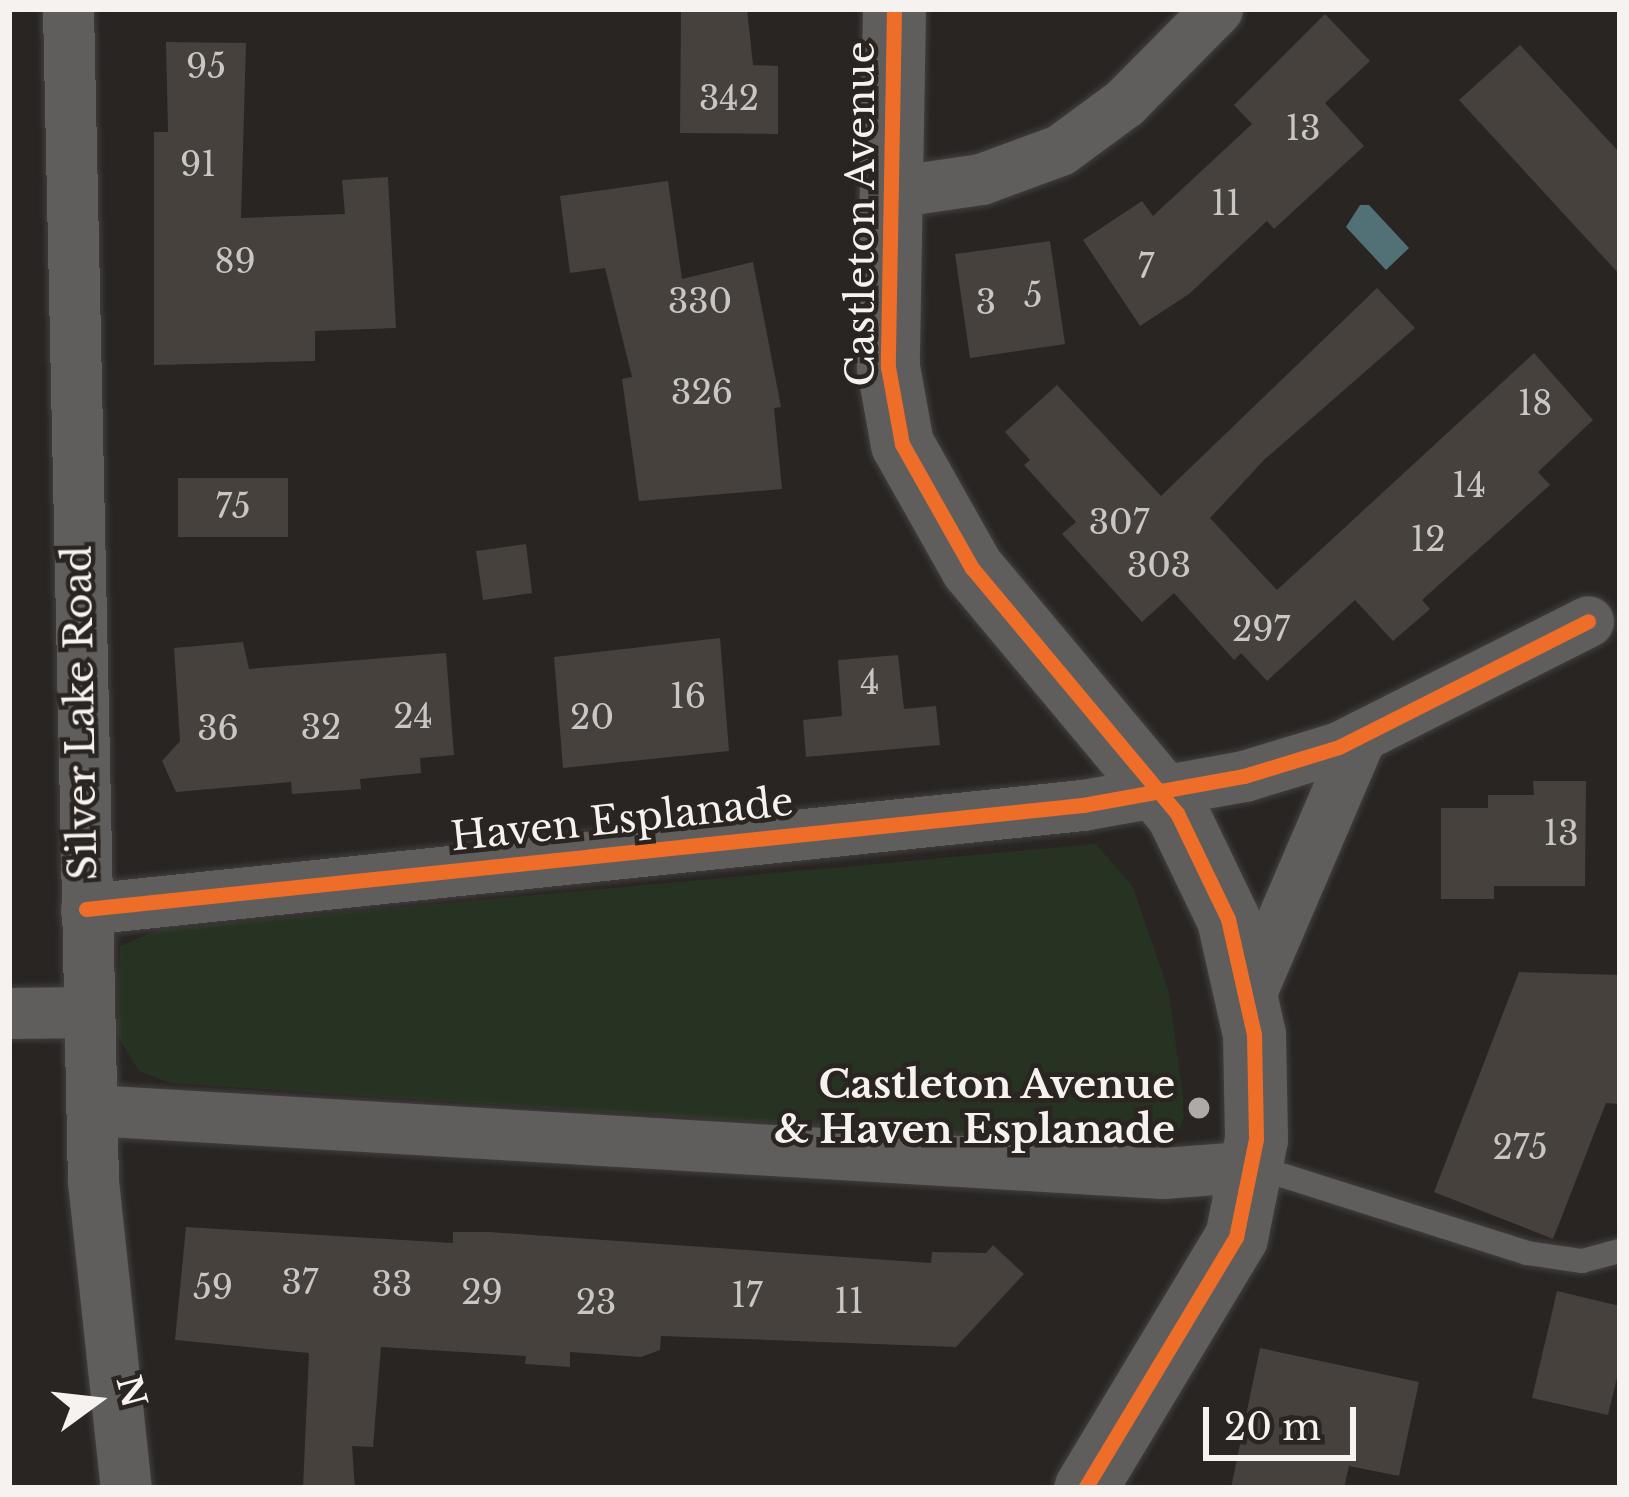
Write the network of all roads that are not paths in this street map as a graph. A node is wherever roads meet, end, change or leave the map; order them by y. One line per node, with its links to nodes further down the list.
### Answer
1 (68, 9): 8 (street, Silver Lake Road)
2 (894, 9): 4 (street, Castleton Avenue)
3 (1216, 9): 4 (street)
4 (892, 192): 7 (street, Castleton Avenue)
5 (1588, 621): 6 (street, Haven Esplanade)
6 (1361, 736): 7 (street, Haven Esplanade); 9 (street)
7 (1163, 790): 8 (street, Haven Esplanade); 9 (street, Castleton Avenue)
8 (86, 909): 11 (street, Silver Lake Road)
9 (1249, 997): 13 (street, Castleton Avenue)
10 (9, 1012): 11 (street)
11 (88, 1012): 12 (street, Silver Lake Road)
12 (92, 1110): 13 (street); 15 (street, Silver Lake Road)
13 (1253, 1166): 14 (lane); 16 (street, Castleton Avenue)
14 (1620, 1251)
15 (126, 1488)
16 (1085, 1488)

